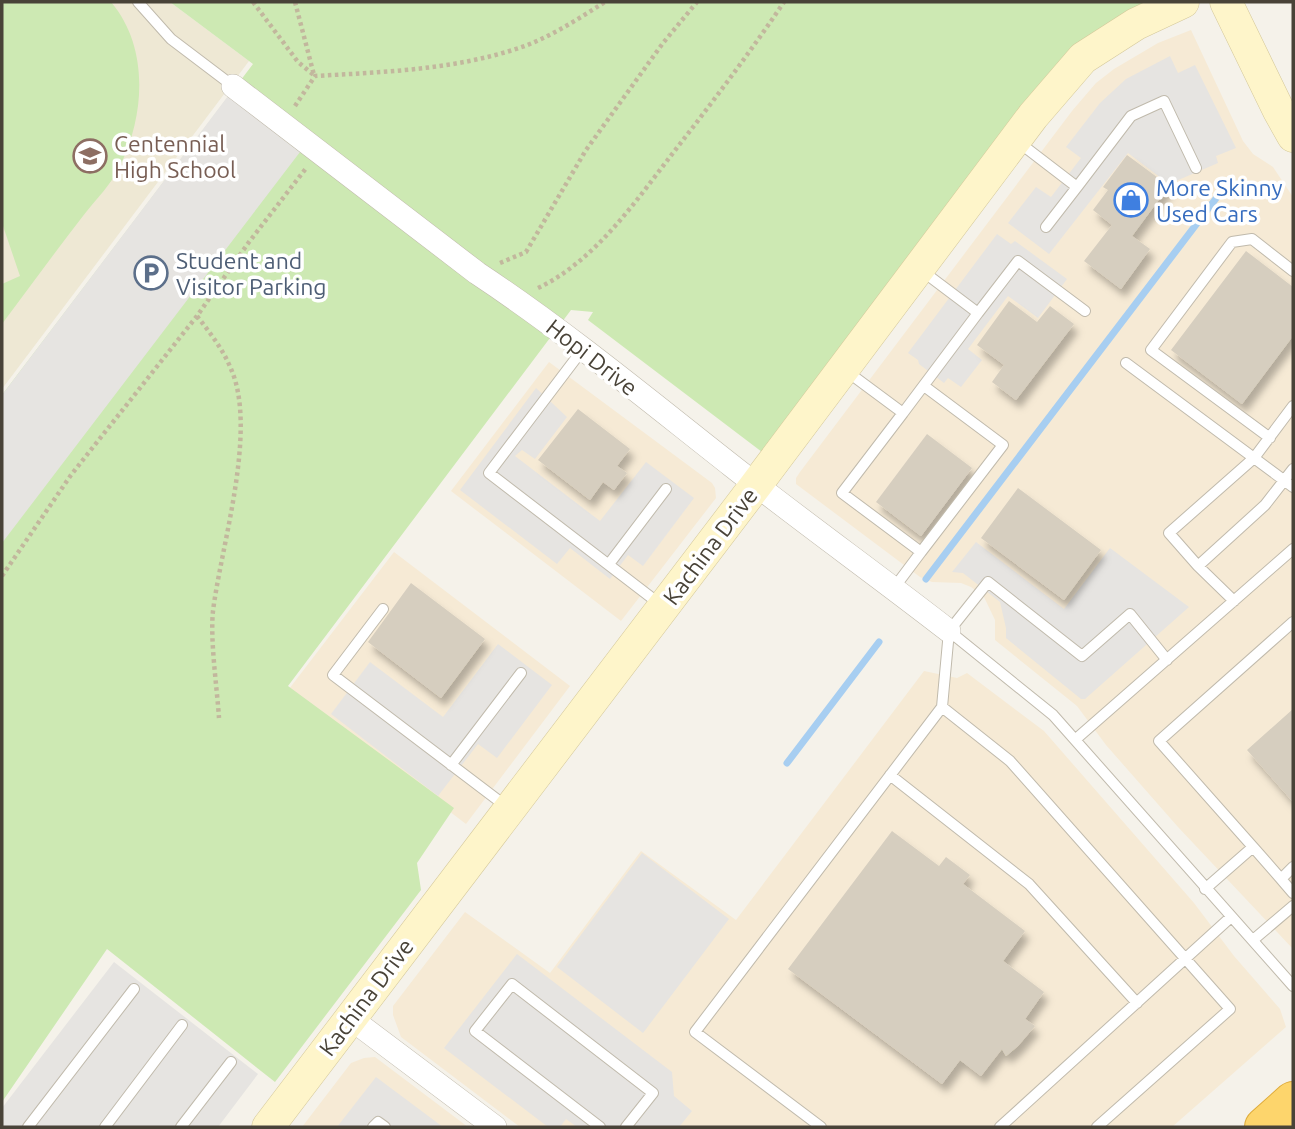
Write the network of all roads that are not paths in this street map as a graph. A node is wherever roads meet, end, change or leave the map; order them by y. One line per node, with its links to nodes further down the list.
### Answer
1 (138, 2): 4 (lane)
2 (1183, 2): 6 (street, Kachina Drive)
3 (1226, 2): 5 (street)
4 (233, 86): 14 (street, Hopi Drive)
5 (1293, 136)
6 (1015, 139): 8 (lane); 10 (street, Kachina Drive)
7 (1196, 168): 8 (lane)
8 (1077, 187): 9 (lane)
9 (1046, 227)
10 (919, 268): 13 (lane); 16 (street, Kachina Drive)
11 (1293, 271): 20 (lane)
12 (1085, 311): 13 (lane)
13 (978, 313): 17 (lane)
14 (583, 349): 24 (street, Hopi Drive); 28 (lane)
15 (1126, 363): 21 (lane)
16 (843, 368): 19 (lane); 24 (street, Kachina Drive)
17 (924, 386): 19 (lane); 27 (lane)
18 (1293, 407): 20 (lane)
19 (903, 413): 27 (lane)
20 (1270, 438): 21 (lane)
21 (1254, 458): 23 (lane); 29 (lane)
22 (1293, 469): 23 (lane)
23 (1289, 484): 29 (lane)
24 (756, 485): 30 (street, Hopi Drive); 32 (street, Kachina Drive)
25 (666, 489): 28 (lane)
26 (1293, 549): 31 (lane)
27 (921, 552): 30 (lane)
28 (609, 564): 32 (lane)
29 (1198, 566): 31 (lane)
30 (894, 588): 35 (street, Hopi Drive)
31 (1234, 601): 36 (lane)
32 (663, 607): 42 (street, Kachina Drive)
33 (383, 609): 40 (lane)
34 (1293, 622): 43 (lane)
35 (949, 631): 36 (lane); 38 (lane); 39 (lane)
36 (1167, 660): 39 (lane)
37 (522, 673): 40 (lane)
38 (942, 707): 41 (lane); 51 (lane)
39 (1076, 739): 46 (lane)
40 (452, 765): 42 (lane)
41 (890, 775): 54 (lane); 68 (lane)
42 (510, 808): 55 (street, Kachina Drive)
43 (1253, 847): 45 (lane); 46 (lane)
44 (1293, 867): 45 (lane)
45 (1281, 879): 47 (lane)
46 (1205, 888): 49 (lane)
47 (1293, 893)
48 (1293, 906): 50 (lane)
49 (1231, 917): 50 (lane); 51 (lane)
50 (1254, 940): 52 (lane)
51 (1185, 959): 54 (lane); 70 (lane)
52 (1293, 986)
53 (134, 989): 59 (lane)
54 (1137, 1003): 69 (lane)
55 (350, 1018): 62 (street, Kachina Drive); 65 (street)
56 (182, 1025): 60 (lane)
57 (231, 1062): 61 (lane)
58 (1293, 1101): 71 (highway)
59 (28, 1127)
60 (105, 1127)
61 (181, 1127)
62 (268, 1127)
63 (373, 1127): 64 (lane)
64 (385, 1127)
65 (495, 1127)
66 (600, 1127): 67 (lane)
67 (626, 1127)
68 (821, 1127)
69 (1000, 1127)
70 (1097, 1127)
71 (1264, 1127)

